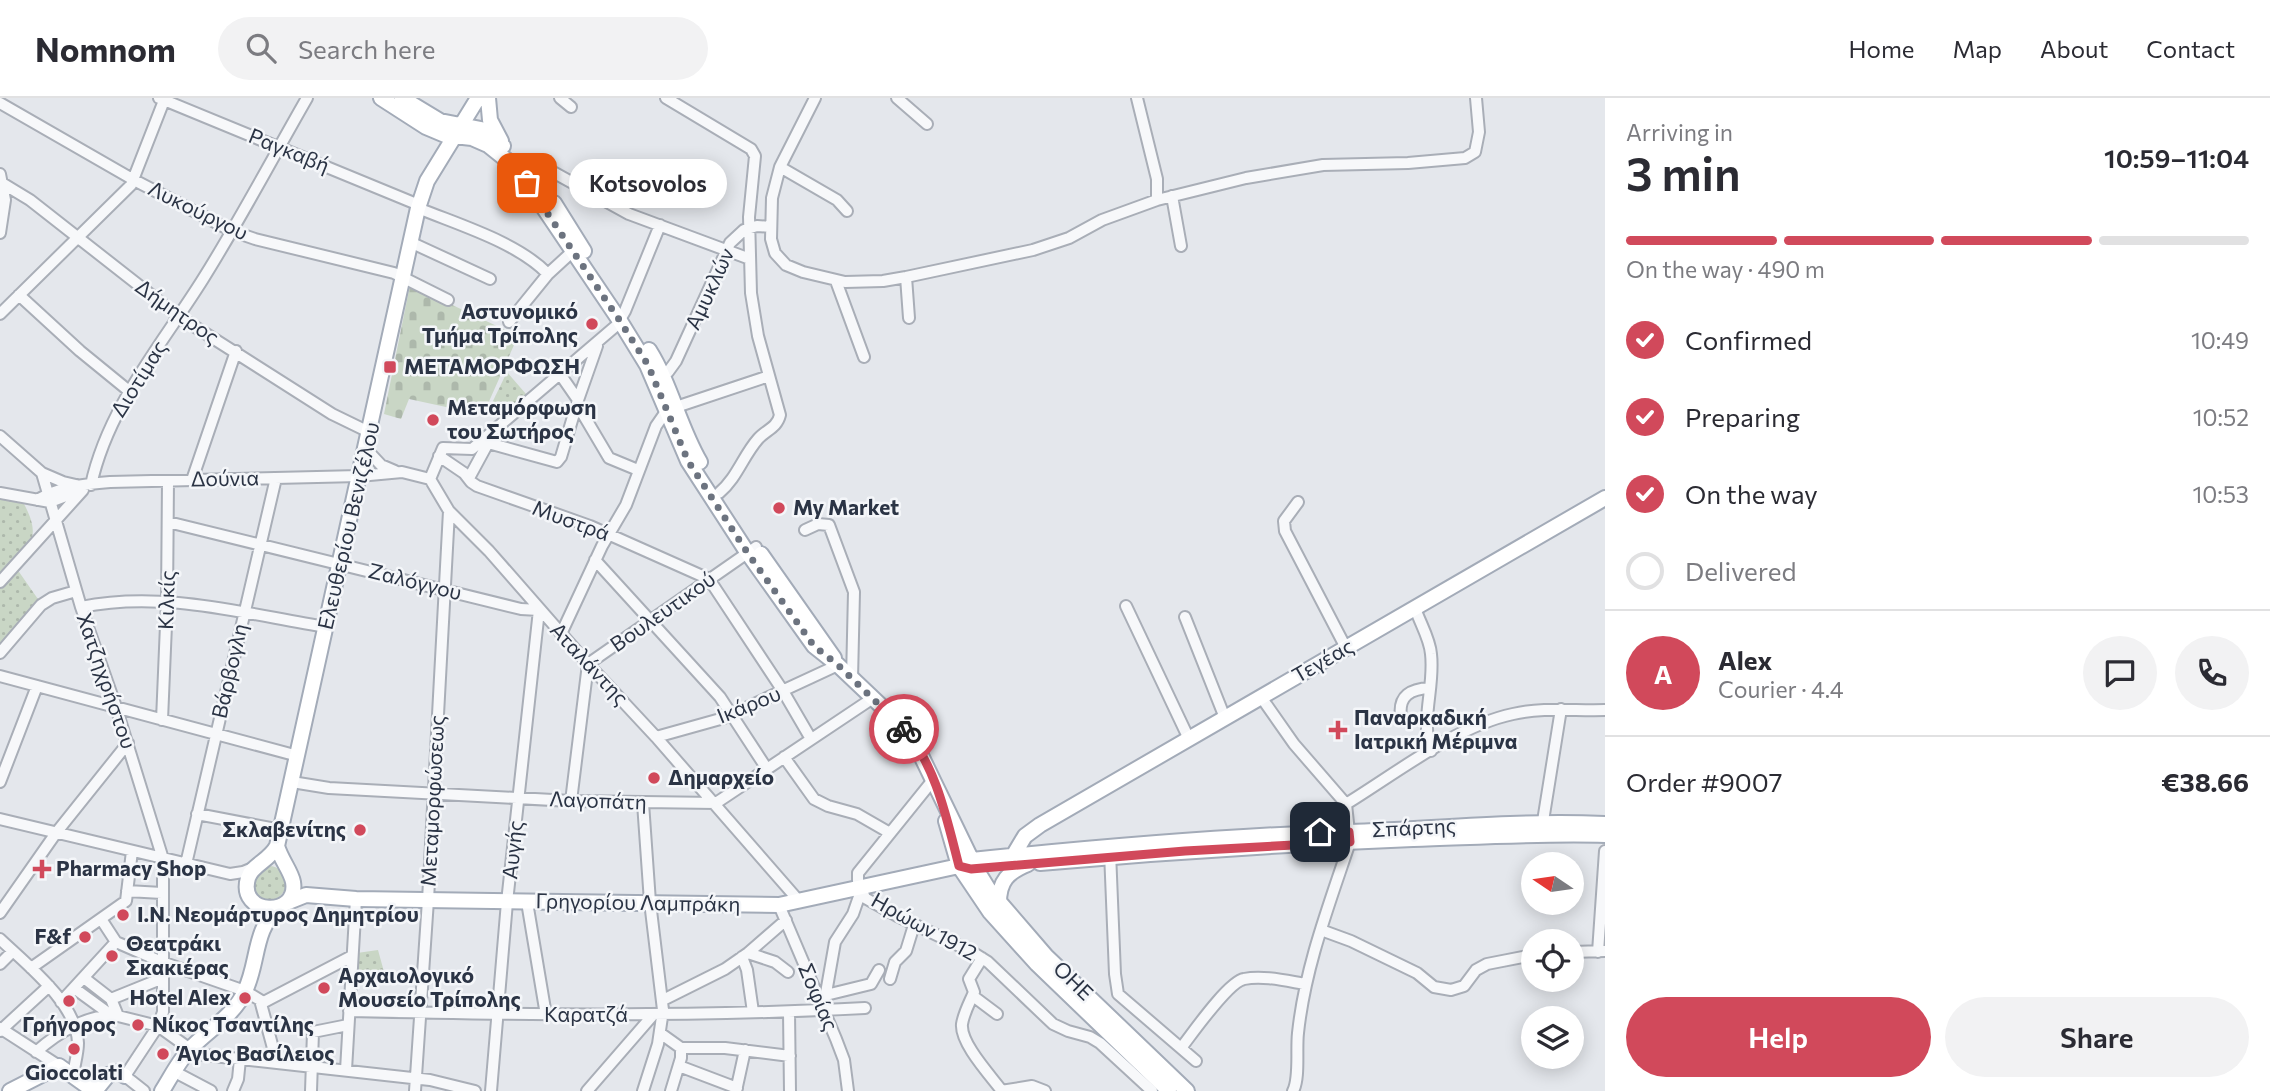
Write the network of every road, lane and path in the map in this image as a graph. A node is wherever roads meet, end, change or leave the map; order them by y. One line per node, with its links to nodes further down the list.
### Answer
1 (307, 98): 18 (street, Διοτίμας)
2 (381, 98): 16 (main road)
3 (402, 98): 17 (main road)
4 (478, 98): 17 (main road)
5 (488, 98): 17 (main road); 19 (main road)
6 (559, 98): 14 (street)
7 (666, 98): 31 (street, Αμυκλών)
8 (815, 98): 21 (street)
9 (897, 98): 15 (street)
10 (1137, 98): 26 (street)
11 (1476, 98): 25 (street)
12 (162, 99): 18 (street, Ραγκαβή); 24 (street)
13 (0, 103): 24 (street, Λυκούργου)
14 (571, 107)
15 (927, 124)
16 (426, 127): 17 (main road); 20 (main road)
17 (462, 131): 19 (main road); 20 (main road); 27 (main road); 38 (main road)
18 (279, 147): 27 (street, Ραγκαβή); 32 (street, Διοτίμας)
19 (505, 148): 22 (main road)
20 (438, 163): 27 (main road)
21 (780, 167): 28 (street); 30 (street)
22 (526, 168): 29 (street); 49 (main road)
23 (1, 179): 33 (street); 34 (street, Δήμητρος)
24 (134, 180): 32 (street, Λυκούργου); 34 (street)
25 (1172, 196): 26 (street); 36 (street)
26 (1157, 200): 42 (street)
27 (418, 206): 35 (main road, Ελευθερίου Βενιζέλου); 40 (street, Ραγκαβή)
28 (847, 211)
29 (660, 225): 37 (street); 49 (street)
30 (771, 227): 31 (street); 44 (street)
31 (749, 229): 37 (street, Αμυκλών); 39 (street)
32 (232, 231): 41 (street, Λυκούργου); 48 (street, Διοτίμας)
33 (0, 233)
34 (78, 237): 45 (street); 48 (street, Δήμητρος)
35 (410, 242): 41 (main road, Ελευθερίου Βενιζέλου); 43 (street)
36 (1181, 246)
37 (726, 250): 39 (street); 57 (street, Αμυκλών)
38 (573, 251): 40 (street); 49 (main road)
39 (750, 259): 56 (street)
40 (548, 274): 51 (street)
41 (404, 277): 46 (street, Λυκούργου); 61 (main road, Ελευθερίου Βενιζέλου)
42 (906, 277): 44 (street); 50 (street)
43 (491, 279)
44 (836, 281): 54 (street)
45 (19, 295): 47 (street); 58 (street)
46 (449, 300)
47 (0, 314)
48 (178, 316): 53 (street, Δήμητρος); 58 (street, Διοτίμας)
49 (623, 316): 52 (street); 57 (main road)
50 (909, 318)
51 (509, 322)
52 (598, 343): 55 (street); 59 (street)
53 (236, 351): 61 (street, Δήμητρος); 73 (street)
54 (864, 357)
55 (560, 374): 59 (street); 63 (street)
56 (769, 376): 60 (street); 77 (street)
57 (660, 379): 60 (main road)
58 (130, 391): 75 (street, Διοτίμας)
59 (577, 402): 63 (street); 66 (street)
60 (672, 409): 66 (street); 77 (main road); 87 (main road)
61 (369, 432): 64 (main road, Ελευθερίου Βενιζέλου)
62 (0, 436): 68 (street)
63 (485, 442): 65 (street); 71 (street)
64 (366, 449): 67 (street); 69 (main road, Ελευθερίου Βενιζέλου)
65 (441, 452): 71 (street, Μυστρά); 72 (street)
66 (638, 470): 85 (street)
67 (402, 472): 69 (street); 72 (street)
68 (42, 473): 75 (street); 78 (street, Χατζηχρήστου)
69 (359, 476): 70 (street, Δούνια); 89 (main road, Ελευθερίου Βενιζέλου)
70 (276, 478): 73 (street, Δούνια); 86 (street, Βάρβογλη)
71 (469, 478): 85 (street, Μυστρά)
72 (430, 479): 81 (street, Αταλάντης)
73 (192, 480): 74 (street, Δούνια)
74 (168, 481): 75 (street, Δούνια); 83 (street, Κιλκίς)
75 (84, 486): 78 (street, Δούνια); 82 (street)
76 (0, 493): 78 (street, Δούνια)
77 (719, 493): 87 (main road)
78 (49, 498): 82 (street, Χατζηχρήστου)
79 (1605, 498): 97 (main road, Τεγέας)
80 (1298, 502): 104 (street)
81 (449, 511): 92 (street, Μεταμορφώσεως); 98 (street, Αταλάντης)
82 (55, 520): 91 (street); 93 (street, Χατζηχρήστου)
83 (168, 522): 86 (street, Ζαλόγγου); 94 (street, Κιλκίς)
84 (805, 530): 109 (street)
85 (609, 534): 88 (street); 90 (street, Μυστρά)
86 (260, 544): 89 (street, Ζαλόγγου); 99 (street, Βάρβογλη)
87 (751, 549): 90 (street, Βουλευτικού); 107 (main road)
88 (595, 560): 101 (street); 103 (street)
89 (340, 563): 92 (street, Ζαλόγγου); 102 (main road, Ελευθερίου Βενιζέλου)
90 (709, 579): 101 (street, Βουλευτικού); 112 (street)
91 (0, 582)
92 (444, 589): 98 (street, Ζαλόγγου); 134 (street, Μεταμορφώσεως)
93 (76, 591): 96 (street, Χατζηχρήστου); 105 (street)
94 (167, 601): 96 (street); 99 (street); 121 (street, Κιλκίς)
95 (1126, 606): 124 (street)
96 (81, 607): 115 (street, Χατζηχρήστου)
97 (1415, 608): 104 (main road, Τεγέας); 111 (street)
98 (539, 610): 103 (street, Αταλάντης); 135 (street, Αυγής)
99 (244, 614): 102 (street); 122 (street, Βάρβογλη)
100 (1185, 617): 119 (street)
101 (651, 620): 106 (street, Βουλευτικού); 118 (street)
102 (326, 627): 128 (main road, Ελευθερίου Βενιζέλου)
103 (561, 634): 106 (street, Αταλάντης)
104 (1346, 648): 113 (main road, Τεγέας)
105 (0, 653)
106 (587, 664): 123 (street, Αταλάντης); 136 (street, Βουλευτικού)
107 (838, 665): 109 (main road); 112 (street, Ικάρου)
108 (0, 676): 110 (street)
109 (852, 679): 114 (main road)
110 (37, 686): 115 (street); 131 (street)
111 (1430, 688): 120 (street); 127 (street)
112 (783, 691): 118 (street, Ικάρου); 125 (street)
113 (1261, 697): 119 (main road, Τεγέας); 139 (street)
114 (873, 698): 125 (street); 132 (main road)
115 (116, 707): 121 (street); 126 (street, Χατζηχρήστου)
116 (1560, 709): 117 (street); 127 (street); 141 (street)
117 (1605, 710)
118 (732, 714): 123 (street, Ικάρου); 130 (street)
119 (1225, 718): 124 (main road, Τεγέας)
120 (1401, 718)
121 (162, 720): 122 (street)
122 (216, 734): 128 (street); 140 (street, Βάρβογλη)
123 (656, 737): 138 (street, Αταλάντης)
124 (1189, 738): 144 (main road, Τεγέας)
125 (811, 739): 129 (street)
126 (128, 743): 146 (street); 156 (street, Χατζηχρήστου)
127 (1431, 751): 139 (street)
128 (298, 756): 133 (main road, Ελευθερίου Βενιζέλου)
129 (784, 757): 130 (street); 147 (street)
130 (767, 769): 138 (street)
131 (0, 780)
132 (933, 780): 147 (street); 160 (main road)
133 (292, 782): 134 (street, Λαγοπάτη); 145 (main road, Ελευθερίου Βενιζέλου)
134 (434, 793): 135 (street, Λαγοπάτη); 168 (street, Μεταμορφώσεως)
135 (519, 797): 136 (street, Λαγοπάτη); 171 (street, Αυγής)
136 (571, 801): 137 (street, Λαγοπάτη)
137 (643, 803): 138 (street, Λαγοπάτη); 173 (street)
138 (716, 803): 169 (street, Αταλάντης)
139 (1346, 804): 149 (street)
140 (197, 814): 145 (street); 157 (street, Βάρβογλη)
141 (1543, 821): 143 (main road, Σπάρτης); 149 (main road, Σπάρτης)
142 (2, 822): 146 (street)
143 (1605, 824)
144 (1040, 825): 154 (main road); 155 (main road, Τεγέας)
145 (281, 830): 150 (main road, Ελευθερίου Βενιζέλου)
146 (56, 833): 151 (street); 177 (street)
147 (890, 833): 163 (street)
148 (1605, 835): 149 (main road, Σπάρτης)
149 (1349, 837): 152 (main road, Σπάρτης); 181 (street)
150 (277, 846): 159 (main road); 161 (main road)
151 (132, 851): 156 (street); 164 (street)
152 (1110, 851): 154 (main road, Σπάρτης); 158 (main road, Σπάρτης); 227 (street)
153 (1605, 851): 187 (street)
154 (1048, 852): 155 (main road, Σπάρτης)
155 (1013, 856): 160 (main road, Σπάρτης)
156 (163, 859): 157 (street); 165 (street, Χατζηχρήστου)
157 (186, 864): 159 (street)
158 (1028, 864): 160 (main road, Σπάρτης); 174 (main road)
159 (259, 865): 161 (main road); 170 (main road)
160 (969, 865): 163 (main road, Γρηγορίου Λαμπράκη); 174 (main road, ΟΗΕ); 262 (main road, ΟΗΕ)
161 (285, 867): 162 (main road)
162 (293, 881): 166 (main road); 175 (main road)
163 (862, 887): 169 (main road, Γρηγορίου Λαμπράκη); 180 (street, Ηρώων 1912); 204 (street)
164 (127, 891): 165 (street); 178 (street)
165 (162, 893): 192 (street, Χατζηχρήστου)
166 (312, 895): 167 (main road, Γρηγορίου Λαμπράκη); 175 (main road, Γρηγορίου Λαμπράκη)
167 (356, 899): 168 (main road, Γρηγορίου Λαμπράκη); 189 (street)
168 (428, 900): 171 (main road, Γρηγορίου Λαμπράκη); 215 (street, Μεταμορφώσεως)
169 (799, 901): 176 (main road, Γρηγορίου Λαμπράκη)
170 (254, 902): 175 (main road); 182 (main road)
171 (507, 902): 172 (main road, Γρηγορίου Λαμπράκη); 220 (street, Αυγής)
172 (527, 902): 173 (main road, Γρηγορίου Λαμπράκη); 218 (street)
173 (650, 902): 176 (main road, Γρηγορίου Λαμπράκη); 207 (street)
174 (999, 903): 263 (main road, ΟΗΕ)
175 (282, 905): 182 (main road)
176 (779, 905): 179 (street, Σοφίας)
177 (0, 913)
178 (102, 919): 184 (street); 194 (street)
179 (786, 920): 188 (street); 211 (street, Σοφίας)
180 (914, 925): 191 (street, Ηρώων 1912); 199 (street)
181 (1321, 930): 190 (street); 200 (street)
182 (259, 936): 203 (main road)
183 (0, 939): 185 (street)
184 (116, 942): 192 (street); 197 (street)
185 (13, 951): 193 (street); 194 (street)
186 (1584, 952): 187 (street)
187 (1602, 952)
188 (745, 955): 196 (street); 207 (street); 213 (street)
189 (352, 956): 209 (street); 212 (street)
190 (1521, 957)
191 (982, 958): 205 (street); 261 (street, Ηρώων 1912)
192 (162, 962): 198 (street, Χατζηχρήστου); 203 (street)
193 (0, 964)
194 (31, 968): 201 (street)
195 (879, 970): 204 (street)
196 (788, 972)
197 (84, 978): 202 (street); 206 (street)
198 (163, 978): 206 (street); 223 (street, Χατζηχρήστου)
199 (890, 979)
200 (1305, 984): 227 (street); 264 (street)
201 (49, 986): 208 (street); 224 (street)
202 (74, 988): 208 (street); 217 (street)
203 (245, 991): 209 (street); 228 (main road)
204 (826, 995): 211 (street)
205 (973, 996): 216 (street); 259 (street)
206 (111, 999): 217 (street)
207 (663, 1000): 219 (street)
208 (61, 1002): 221 (street)
209 (262, 1003): 234 (street)
210 (865, 1008): 211 (street, Καρατζά)
211 (823, 1010): 214 (street, Καρατζά); 258 (street, Σοφίας)
212 (349, 1011): 215 (street, Καρατζά); 222 (street)
213 (753, 1012): 214 (street, Καρατζά); 219 (street, Καρατζά)
214 (789, 1012): 231 (street)
215 (421, 1013): 220 (street, Καρατζά); 242 (street, Μεταμορφώσεως)
216 (997, 1014)
217 (115, 1015): 221 (street); 223 (street)
218 (546, 1015): 219 (street, Καρατζά); 220 (street, Καρατζά)
219 (658, 1015): 225 (street); 254 (street)
220 (498, 1016): 253 (street, Αυγής)
221 (74, 1025): 230 (street); 240 (street)
222 (348, 1025): 237 (street); 238 (street)
223 (158, 1027): 228 (street); 241 (street)
224 (1, 1030): 230 (street)
225 (660, 1033): 226 (street); 255 (street)
226 (681, 1048): 229 (street); 236 (street)
227 (1181, 1048): 233 (street)
228 (190, 1049): 232 (street); 239 (main road)
229 (746, 1050): 231 (street); 244 (street)
230 (36, 1052): 235 (street)
231 (790, 1056): 257 (street)
232 (240, 1059): 234 (street); 250 (street)
233 (1196, 1061)
234 (277, 1063): 237 (street)
235 (59, 1066): 240 (main road); 245 (main road)
236 (678, 1066): 244 (street); 256 (street)
237 (312, 1068): 238 (street); 251 (street)
238 (346, 1070): 242 (street)
239 (174, 1072): 248 (main road); 249 (street)
240 (73, 1076): 246 (main road)
241 (125, 1076): 246 (main road); 247 (street)
242 (416, 1079): 243 (street); 252 (street, Μεταμορφώσεως)
243 (469, 1090)
244 (737, 1090)
245 (10, 1091)
246 (95, 1091)
247 (144, 1091)
248 (162, 1091)
249 (211, 1091)
250 (233, 1091)
251 (311, 1091)
252 (415, 1091)
253 (491, 1091)
254 (587, 1091)
255 (643, 1091)
256 (671, 1091)
257 (790, 1091)
258 (848, 1091)
259 (1001, 1091): 260 (street)
260 (1045, 1091)
261 (1152, 1091)
262 (1169, 1091)
263 (1187, 1091)
264 (1293, 1091)

